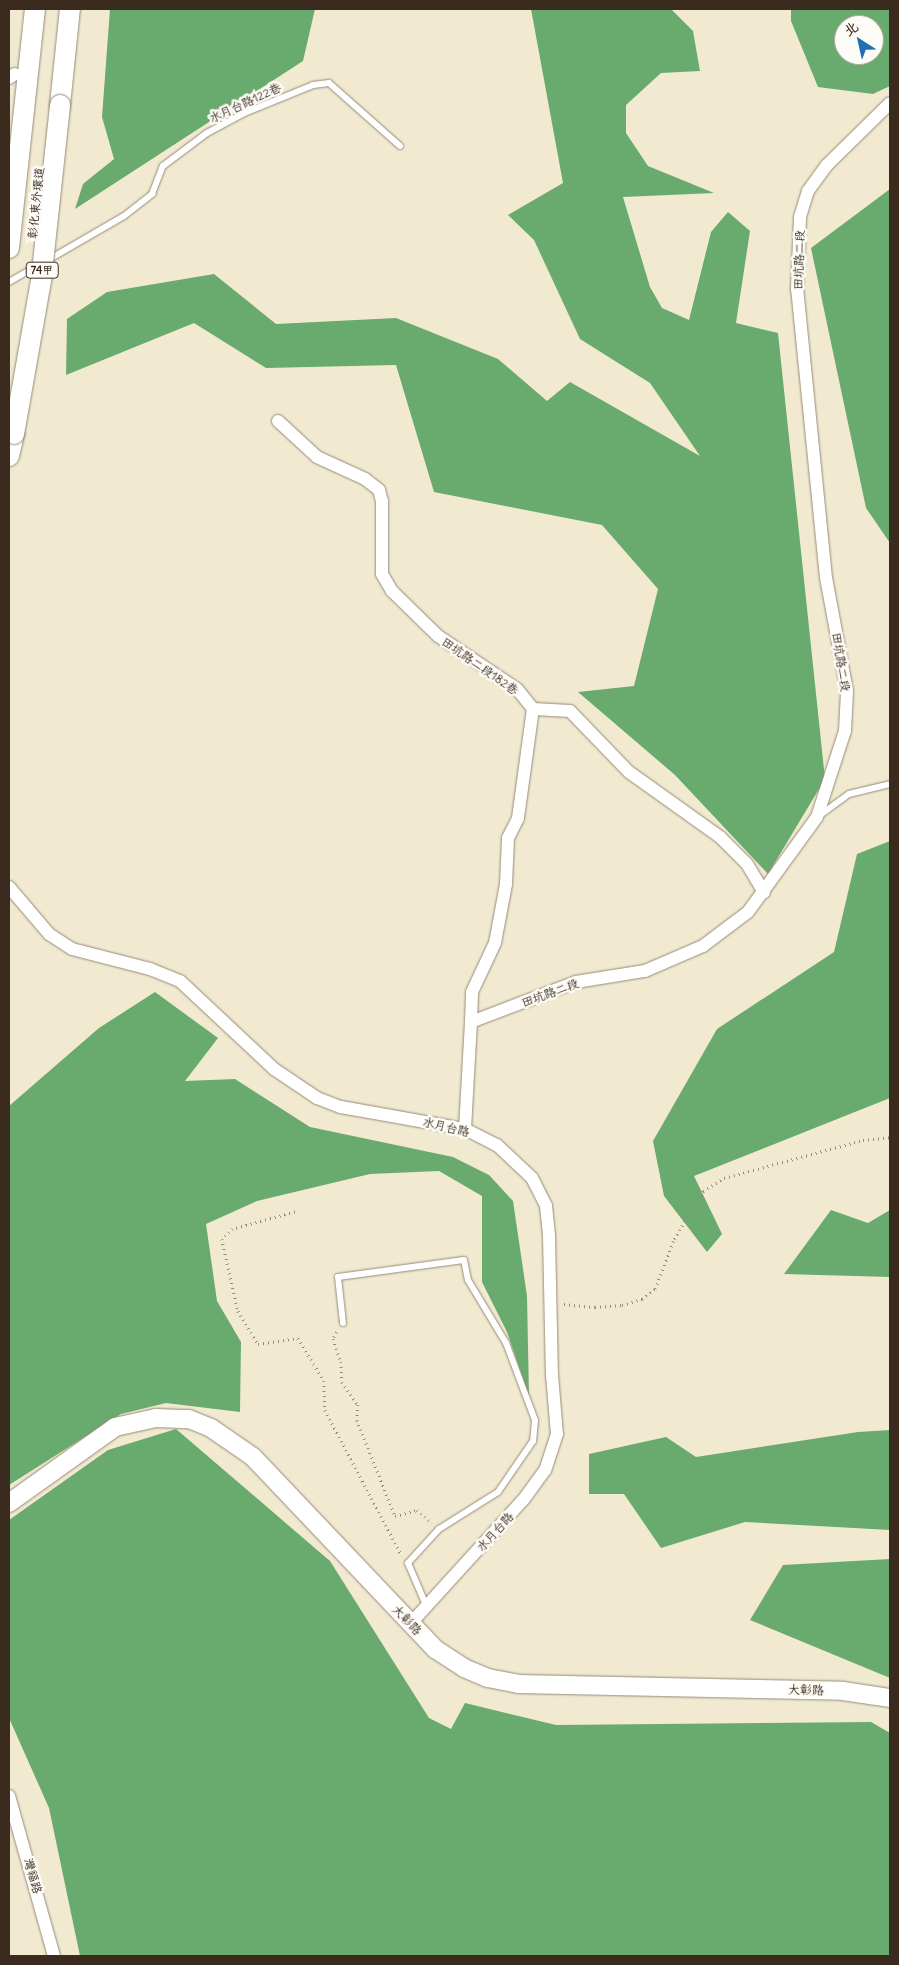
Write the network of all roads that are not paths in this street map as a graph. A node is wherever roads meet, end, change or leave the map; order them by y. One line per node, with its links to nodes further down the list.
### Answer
1 (22, 9): 5 (main road)
2 (35, 9): 6 (main road, 彰化東外環道)
3 (57, 9): 8 (main road, 彰化東外環道 / 74甲)
4 (70, 9): 8 (main road, 74甲)
5 (12, 76): 6 (main road)
6 (18, 101): 9 (main road); 11 (main road, 彰化東外環道)
7 (890, 103): 18 (street, 田坑路二段)
8 (54, 104): 13 (main road, 彰化東外環道 / 74甲); 15 (main road, 74甲, bridge)
9 (9, 130)
10 (400, 146): 12 (lane, 水月台路122巷)
11 (9, 248)
12 (9, 282)
13 (9, 397)
14 (278, 421): 16 (street, 田坑路二段182巷)
15 (9, 456)
16 (533, 709): 20 (street); 21 (street)
17 (890, 784): 18 (lane)
18 (816, 817): 20 (street, 田坑路二段)
19 (9, 887): 22 (street, 水月台路)
20 (764, 892): 21 (street, 田坑路二段)
21 (471, 1022): 22 (street)
22 (465, 1129): 25 (street, 水月台路)
23 (343, 1323): 25 (lane)
24 (9, 1503): 26 (main road, 大彰路)
25 (427, 1607): 26 (street, 水月台路)
26 (410, 1624): 27 (main road, 大彰路)
27 (890, 1698)
28 (9, 1796): 29 (street, 灣福路)
29 (54, 1956)

